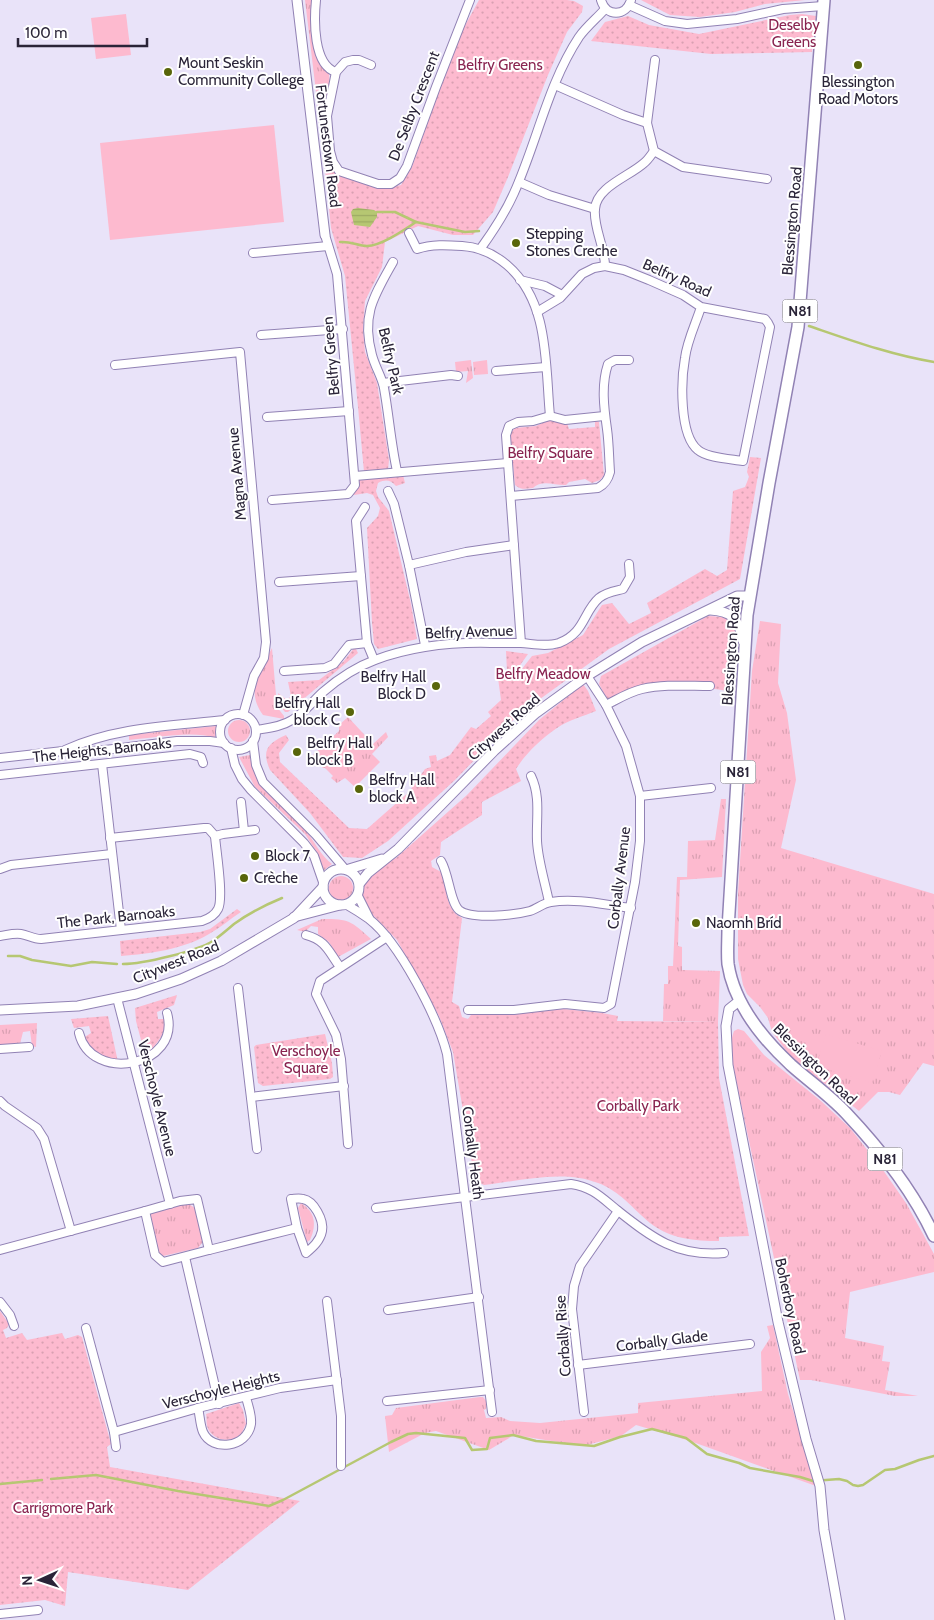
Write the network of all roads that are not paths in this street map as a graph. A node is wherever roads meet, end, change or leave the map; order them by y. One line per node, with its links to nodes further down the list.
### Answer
1 (297, 0): 18 (street, Fortunestown Road)
2 (316, 0): 10 (street)
3 (470, 0): 10 (street, De Selby Crescent)
4 (601, 0): 7 (street)
5 (630, 3): 6 (street); 7 (street)
6 (824, 3): 52 (main road, Blessington Road / N81)
7 (605, 9): 11 (street)
8 (655, 60): 12 (street)
9 (371, 65): 10 (street)
10 (336, 72)
11 (555, 85): 12 (street); 15 (street)
12 (647, 123): 13 (street)
13 (654, 151): 14 (street); 16 (street)
14 (767, 179)
15 (519, 182): 16 (street); 20 (street)
16 (595, 209): 23 (street)
17 (409, 233): 20 (street)
18 (325, 235): 19 (street, Belfry Green)
19 (328, 246): 21 (street); 28 (street, Belfry Green)
20 (481, 248): 24 (street)
21 (253, 253)
22 (393, 262): 35 (street, Belfry Park)
23 (605, 266): 25 (street); 26 (street, Belfry Road)
24 (520, 280): 25 (street); 27 (street)
25 (562, 295): 27 (street)
26 (701, 307): 26 (street, Belfry Road)
27 (537, 312): 32 (street)
28 (343, 329): 29 (street); 36 (street, Belfry Green)
29 (261, 334)
30 (629, 360): 38 (street)
31 (115, 366): 63 (street, Magna Avenue)
32 (546, 367): 33 (street); 37 (street)
33 (496, 371)
34 (458, 376): 35 (street)
35 (383, 383): 41 (street, Belfry Park)
36 (349, 411): 39 (street); 42 (street, Belfry Green)
37 (550, 416): 38 (street); 40 (street)
38 (604, 416): 44 (street)
39 (267, 418)
40 (508, 463): 41 (street); 44 (street)
41 (397, 471): 42 (street)
42 (355, 476): 45 (street)
43 (388, 491): 49 (street)
44 (511, 496): 47 (street)
45 (272, 500)
46 (364, 508): 50 (street)
47 (514, 544): 49 (street); 55 (street)
48 (629, 564): 55 (street, Belfry Avenue)
49 (409, 565): 56 (street)
50 (361, 576): 51 (street); 54 (street)
51 (279, 582)
52 (750, 596): 53 (street, Citywest Road); 57 (main road, Blessington Road / N81)
53 (708, 610): 57 (street); 60 (street, Citywest Road)
54 (367, 643): 58 (street); 59 (street)
55 (521, 643): 56 (street, Belfry Avenue)
56 (425, 645): 58 (street, Belfry Avenue)
57 (744, 654): 101 (main road, Blessington Road / N81)
58 (374, 660): 65 (street, Belfry Avenue)
59 (284, 671)
60 (587, 676): 62 (street, Corbally Avenue); 82 (street, Citywest Road)
61 (710, 686): 62 (street)
62 (606, 705): 75 (street, Corbally Avenue)
63 (244, 715): 64 (street); 65 (street)
64 (225, 720): 67 (street); 68 (street)
65 (256, 730): 66 (street)
66 (253, 741): 67 (street); 85 (street)
67 (227, 745): 68 (street); 87 (street)
68 (63, 751): 69 (street)
69 (0, 758)
70 (203, 763): 71 (street, The Heights, Barnoaks)
71 (102, 764): 72 (street, The Heights, Barnoaks); 80 (street)
72 (0, 776)
73 (531, 776): 89 (street)
74 (711, 788): 75 (street)
75 (640, 796): 91 (street, Corbally Avenue)
76 (241, 802): 78 (street)
77 (255, 830): 78 (street)
78 (244, 831): 79 (street)
79 (215, 836): 80 (street); 94 (street, The Park, Barnoaks)
80 (110, 838): 81 (street)
81 (112, 854): 84 (street); 94 (street)
82 (387, 858): 85 (street, Citywest Road); 86 (street, Citywest Road)
83 (441, 861): 89 (street)
84 (0, 869)
85 (346, 869): 86 (street); 87 (street)
86 (360, 883): 88 (street)
87 (323, 885): 90 (street); 92 (street, Citywest Road)
88 (358, 896): 90 (street); 93 (street)
89 (549, 902): 91 (street)
90 (343, 905): 92 (street, Citywest Road); 93 (street)
91 (631, 908): 103 (street, Corbally Avenue)
92 (294, 918): 100 (street, Citywest Road)
93 (370, 919): 97 (street, Corbally Heath)
94 (121, 930): 96 (street, The Park, Barnoaks)
95 (306, 935): 98 (street)
96 (0, 936)
97 (387, 937): 98 (street); 114 (street, Corbally Heath)
98 (340, 967): 109 (street)
99 (238, 988): 110 (street)
100 (117, 998): 102 (street, Citywest Road); 108 (street, Verschoyle Avenue)
101 (739, 1000): 121 (main road, Blessington Road / N81); 147 (street, Boherboy Road)
102 (0, 1010)
103 (468, 1010)
104 (168, 1013): 108 (street)
105 (79, 1033): 108 (street)
106 (29, 1048): 107 (street)
107 (0, 1049)
108 (134, 1061): 115 (street, Verschoyle Avenue)
109 (344, 1086): 110 (street); 112 (street)
110 (251, 1097): 113 (street)
111 (0, 1100): 120 (street)
112 (348, 1144)
113 (257, 1149)
114 (464, 1196): 116 (street); 118 (street); 126 (street, Corbally Heath)
115 (170, 1204): 117 (street); 123 (street)
116 (376, 1208)
117 (144, 1211): 120 (street); 125 (street)
118 (618, 1211): 124 (street); 133 (street, Corbally Rise)
119 (297, 1228): 119 (street); 123 (street)
120 (71, 1231): 122 (street)
121 (934, 1236)
122 (0, 1250)
123 (209, 1250): 125 (street)
124 (724, 1253)
125 (185, 1257): 138 (street)
126 (479, 1297): 129 (street); 135 (street, Corbally Heath)
127 (327, 1301): 134 (street)
128 (0, 1302): 130 (street)
129 (388, 1310)
130 (14, 1326)
131 (86, 1328): 142 (street)
132 (750, 1344): 133 (street, Corbally Glade)
133 (578, 1365): 141 (street, Corbally Rise)
134 (337, 1380): 136 (street, Verschoyle Heights); 144 (street)
135 (490, 1390): 137 (street); 140 (street, Corbally Heath)
136 (246, 1397): 138 (street, Verschoyle Heights); 139 (street)
137 (387, 1401)
138 (219, 1404): 139 (street, Verschoyle Heights)
139 (198, 1408): 142 (street, Verschoyle Heights)
140 (492, 1412)
141 (584, 1412)
142 (114, 1432): 143 (street)
143 (116, 1447)
144 (341, 1466)
145 (38, 1610): 146 (street)
146 (0, 1614)
147 (840, 1620)

